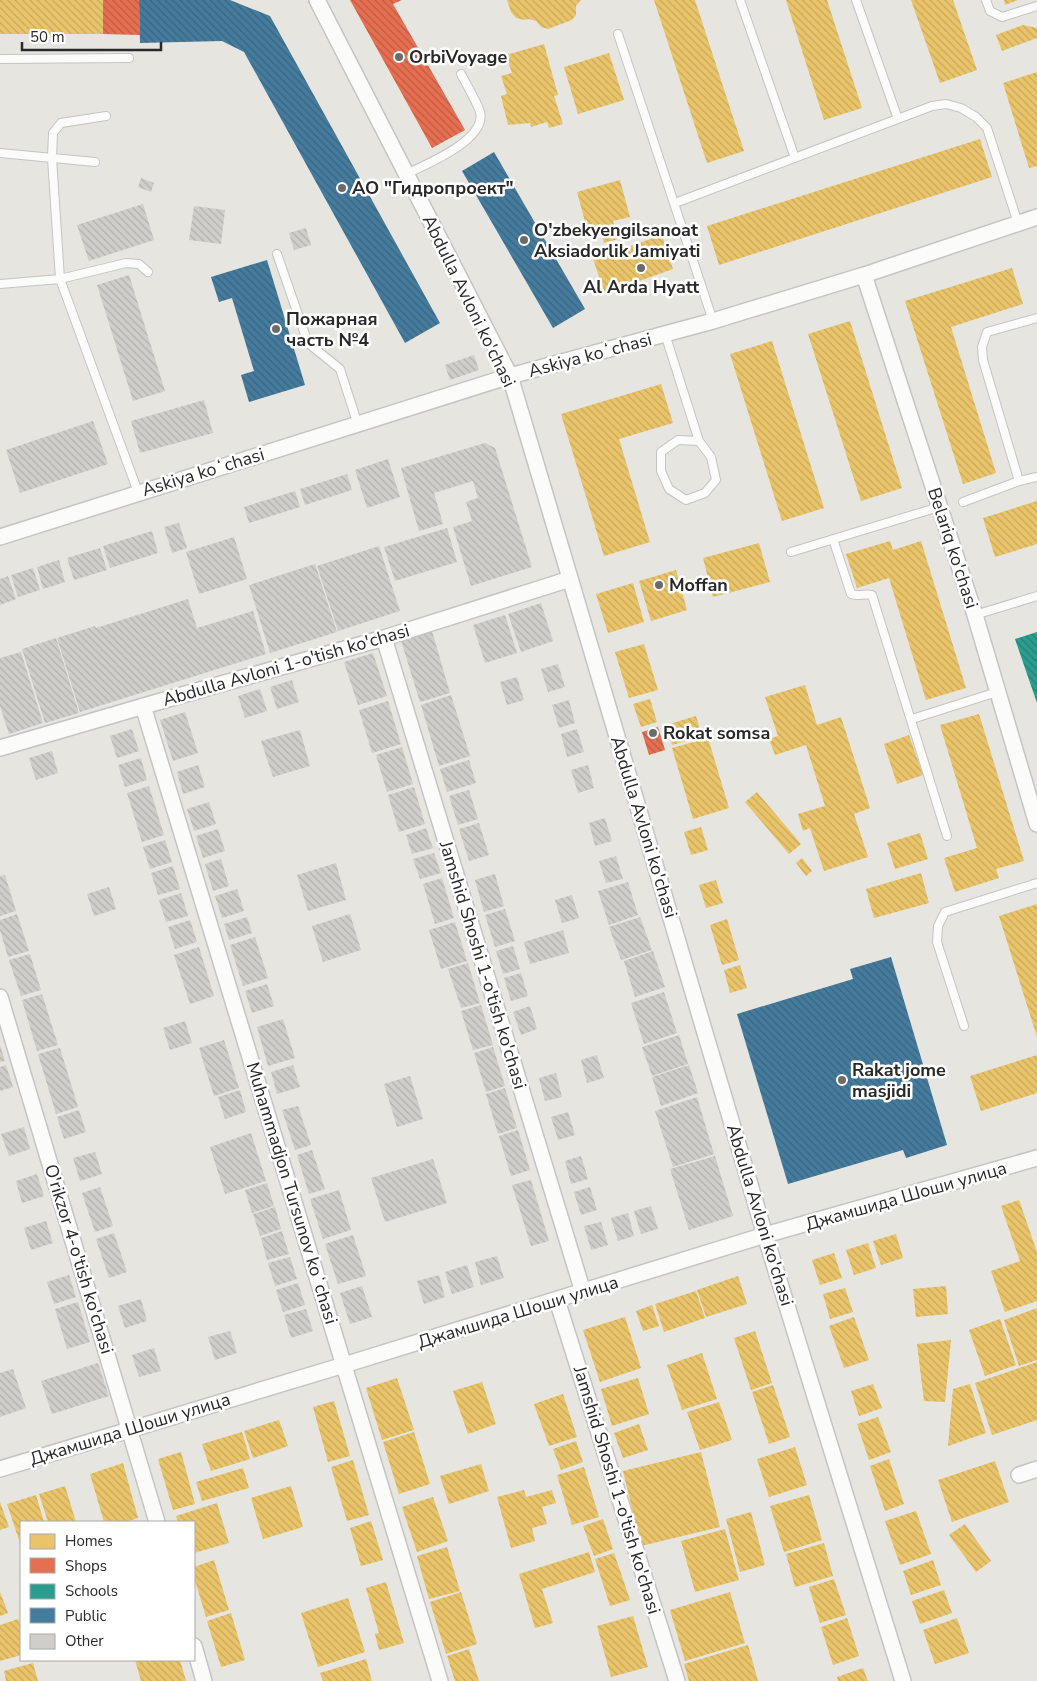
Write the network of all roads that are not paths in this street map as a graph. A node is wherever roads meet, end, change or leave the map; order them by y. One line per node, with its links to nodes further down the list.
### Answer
1 (317, 0): 16 (street, Abdulla Avloni ko'chasi)
2 (740, 0): 14 (lane)
3 (856, 0): 11 (lane)
4 (986, 0): 5 (lane)
5 (1037, 6)
6 (618, 34): 17 (lane)
7 (130, 58): 8 (lane)
8 (0, 59)
9 (460, 74): 16 (lane)
10 (106, 116): 13 (lane)
11 (898, 119): 14 (lane); 19 (lane)
12 (0, 153): 13 (lane)
13 (52, 158): 15 (lane); 23 (lane)
14 (795, 158): 17 (lane)
15 (95, 162)
16 (406, 174): 28 (street, Abdulla Avloni ko'chasi)
17 (675, 203): 26 (lane)
18 (1037, 217): 19 (street, Askiya koʻchasi)
19 (1018, 223): 22 (street, Askiya koʻchasi)
20 (276, 254): 29 (lane)
21 (148, 272): 23 (lane)
22 (864, 275): 26 (street, Askiya koʻchasi); 35 (street, Belariq ko'chasi)
23 (60, 278): 24 (lane); 33 (lane)
24 (0, 284)
25 (1037, 318): 32 (lane)
26 (713, 322): 27 (street, Askiya koʻchasi)
27 (664, 334): 28 (street, Askiya koʻchasi); 30 (lane)
28 (510, 376): 29 (street, Askiya koʻchasi); 39 (street, Abdulla Avloni ko'chasi)
29 (358, 425): 33 (street, Askiya koʻchasi)
30 (699, 441): 30 (lane)
31 (1037, 477): 32 (lane)
32 (1019, 481): 34 (lane)
33 (138, 492): 36 (street, Askiya koʻchasi)
34 (963, 502)
35 (939, 507): 37 (lane); 41 (street, Belariq ko'chasi)
36 (0, 537)
37 (833, 539): 38 (lane); 45 (lane)
38 (791, 552)
39 (570, 580): 42 (street, Abdulla Avloni 1-o'tish ko'chasi); 53 (street, Abdulla Avloni ko'chasi)
40 (1037, 596): 41 (lane)
41 (975, 615): 43 (street, Belariq ko'chasi)
42 (384, 638): 44 (street, Abdulla Avloni 1-o'tish ko'chasi); 54 (street, Jamshid Shoshi 1-o'tish ko'chasi)
43 (997, 692): 45 (lane); 47 (street, Belariq ko'chasi)
44 (143, 706): 46 (street, Abdulla Avloni 1-o'tish ko'chasi); 56 (street, Muhammadjon Tursunov koʻchasi)
45 (912, 719): 48 (lane)
46 (0, 748)
47 (1037, 824)
48 (947, 836)
49 (1037, 882): 51 (lane)
50 (0, 997): 57 (street, O'rikzor 4-o'tish ko'chasi)
51 (964, 1026)
52 (1037, 1158): 53 (street, Джамшида Шоши улица)
53 (765, 1235): 54 (street, Джамшида Шоши улица); 66 (street, Abdulla Avloni ko'chasi)
54 (583, 1292): 55 (street, Джамшида Шоши улица)
55 (557, 1300): 56 (street, Джамшида Шоши улица); 65 (street, Jamshid Shoshi 1-o'tish ko'chasi)
56 (344, 1365): 57 (street, Джамшида Шоши улица); 64 (street, Muhammadjon Tursunov koʻchasi)
57 (130, 1429): 58 (street, Джамшида Шоши улица); 61 (street, O'rikzor 4-o'tish ko'chasi)
58 (0, 1469)
59 (1037, 1469): 60 (street)
60 (1019, 1474)
61 (157, 1521)
62 (195, 1650): 63 (street)
63 (204, 1681)
64 (440, 1681)
65 (677, 1681)
66 (903, 1681)

